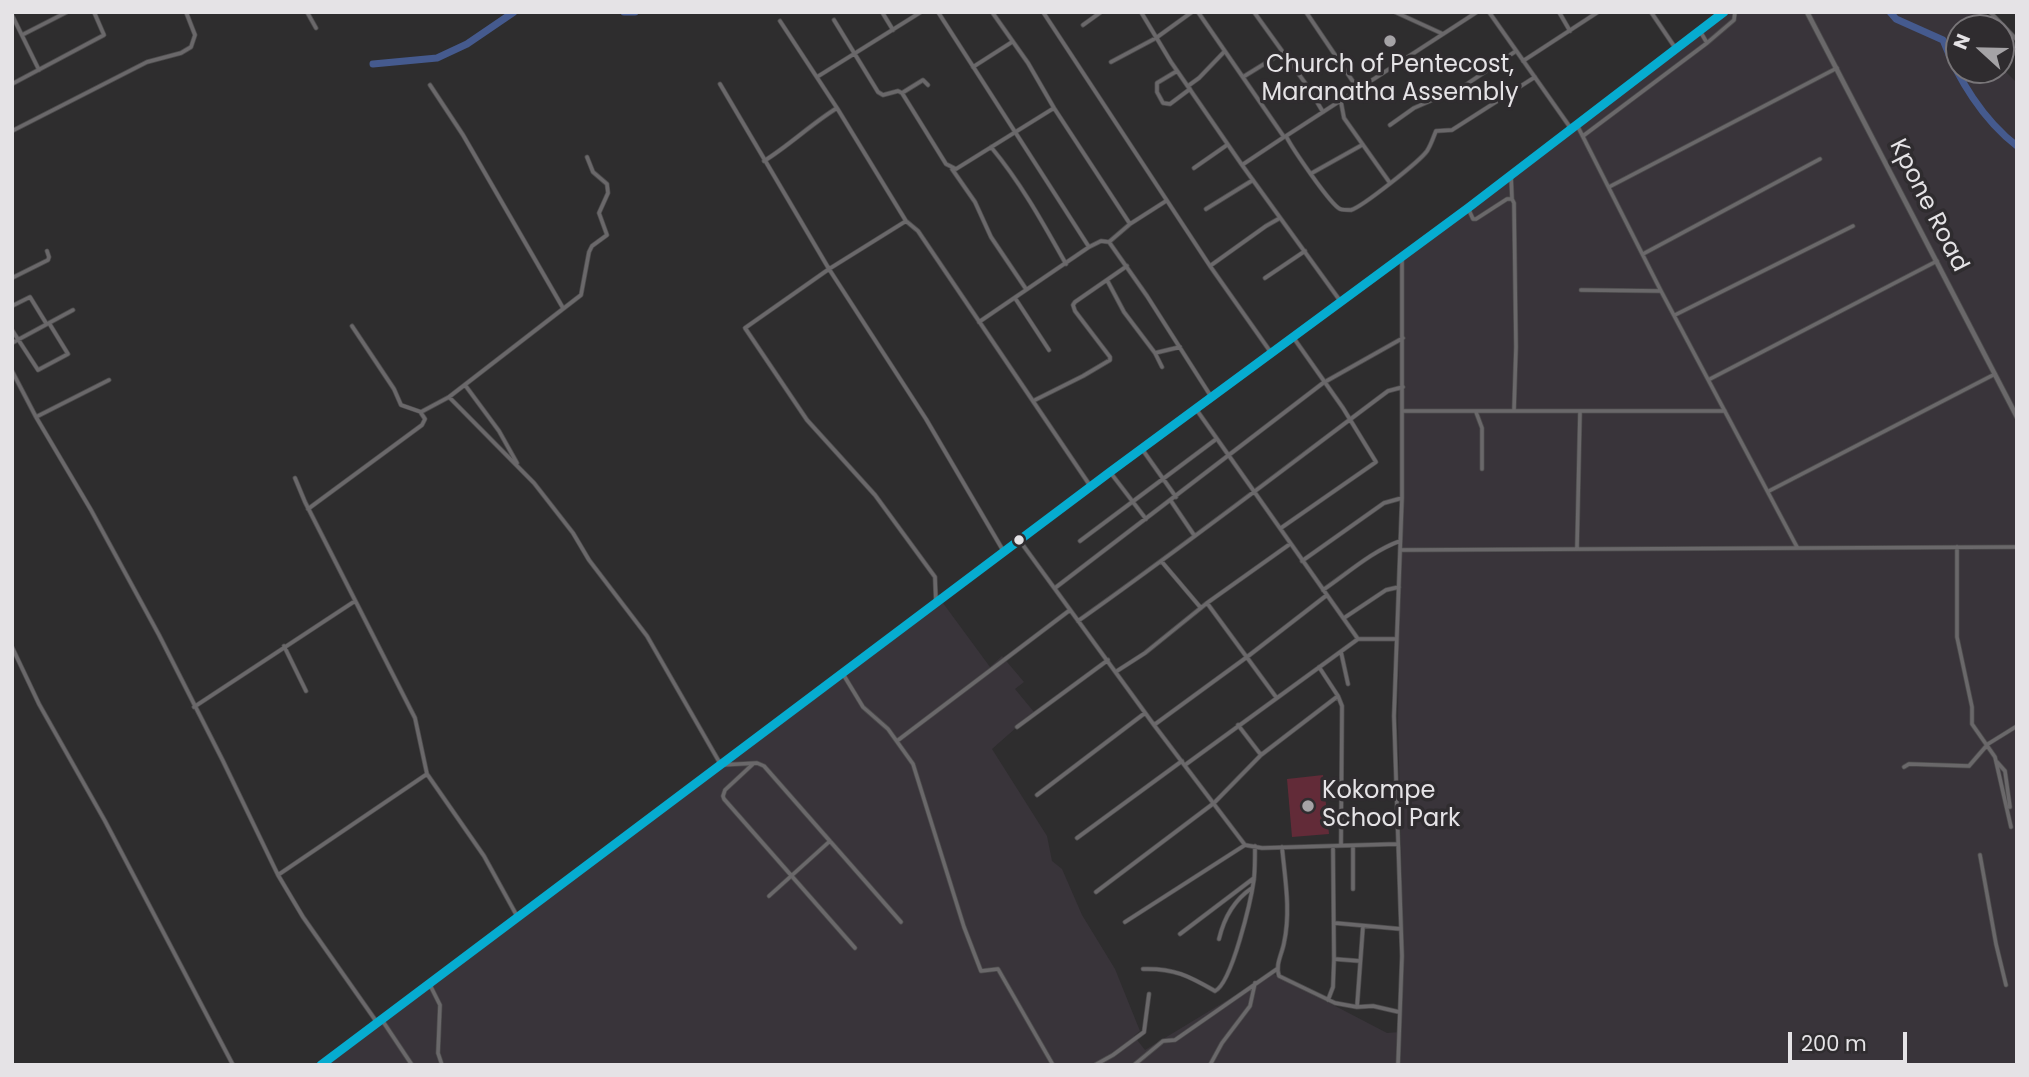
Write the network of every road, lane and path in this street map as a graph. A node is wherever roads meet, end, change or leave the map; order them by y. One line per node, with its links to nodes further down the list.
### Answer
1 (68, 12): 37 (street)
2 (94, 12): 51 (street)
3 (186, 12): 70 (street)
4 (307, 12): 32 (street)
5 (882, 12): 33 (street)
6 (905, 12): 28 (street)
7 (921, 12): 28 (street)
8 (937, 12): 49 (street)
9 (992, 12): 40 (street)
10 (1043, 12): 89 (street)
11 (1101, 12): 31 (street)
12 (1141, 12): 38 (street)
13 (1192, 12): 38 (street)
14 (1198, 12): 43 (street)
15 (1254, 12): 46 (street)
16 (1306, 12): 61 (street)
17 (1395, 12): 36 (street)
18 (1477, 12): 36 (street)
19 (1489, 12): 44 (street)
20 (1559, 12): 34 (street)
21 (1598, 12): 34 (street)
22 (1651, 12): 42 (street)
23 (1724, 12): 35 (main road)
24 (1735, 12): 41 (street)
25 (1807, 12): 50 (main road, Kpone Road)
26 (1990, 12): 39 (street)
27 (12, 15): 37 (street)
28 (909, 19): 33 (street)
29 (834, 20): 45 (street)
30 (780, 21): 53 (street)
31 (1083, 25)
32 (316, 28)
33 (893, 30): 45 (street)
34 (1570, 31): 47 (street)
35 (1700, 31): 41 (street); 42 (main road)
36 (1443, 34): 61 (street)
37 (22, 35): 51 (street)
38 (1156, 38): 48 (street); 52 (street)
39 (2017, 40)
40 (1013, 41): 49 (street); 65 (street)
41 (1707, 43): 73 (street)
42 (1676, 49): 68 (main road)
43 (1225, 51): 54 (street); 60 (street)
44 (1516, 51): 47 (street); 67 (street)
45 (855, 53): 53 (street); 62 (street)
46 (1282, 53): 54 (street); 66 (street)
47 (1523, 61): 55 (street)
48 (1111, 62)
49 (973, 67): 71 (street)
50 (1837, 68): 87 (street); 102 (main road, Kpone Road)
51 (38, 70): 56 (street)
52 (1177, 71): 60 (street); 60 (street)
53 (817, 77): 64 (street)
54 (1243, 77): 72 (street)
55 (1535, 77): 69 (street); 86 (street)
56 (12, 84)
57 (720, 84): 79 (street)
58 (430, 85): 116 (street)
59 (928, 85): 62 (street)
60 (1189, 88): 74 (street)
61 (1358, 89): 63 (street)
62 (902, 93): 82 (street)
63 (1341, 102): 66 (street); 75 (street)
64 (837, 108): 79 (street); 93 (street)
65 (1054, 108): 71 (street); 94 (street)
66 (1323, 112): 72 (street)
67 (1390, 125)
68 (1577, 125): 69 (main road); 73 (street)
69 (1572, 130): 84 (main road)
70 (12, 131)
71 (1014, 132): 76 (street); 97 (street)
72 (1285, 136): 80 (street); 83 (street)
73 (1583, 136): 87 (street)
74 (1227, 145): 80 (street); 81 (street)
75 (1362, 145): 83 (street); 86 (street)
76 (991, 147): 82 (street); 103 (street)
77 (587, 157): 116 (street)
78 (1820, 159): 100 (street)
79 (764, 161): 106 (street)
80 (1242, 165): 85 (street)
81 (1194, 168)
82 (952, 169): 110 (street)
83 (1312, 173): 86 (street)
84 (1511, 174): 88 (street); 90 (main road)
85 (1253, 180): 91 (street); 92 (street)
86 (1390, 183)
87 (1609, 187): 100 (street)
88 (1512, 199): 90 (street); 142 (street)
89 (1166, 201): 94 (street); 105 (street)
90 (1468, 208): 101 (main road)
91 (1206, 209)
92 (1281, 218): 99 (street); 105 (street)
93 (906, 221): 106 (street); 119 (street)
94 (1130, 224): 96 (street)
95 (1853, 226): 118 (street)
96 (1109, 242): 97 (street); 104 (street)
97 (1089, 247): 103 (street)
98 (47, 251): 107 (street)
99 (1305, 251): 108 (street); 114 (street)
100 (1643, 254): 112 (street)
101 (1402, 256): 114 (main road); 124 (street)
102 (1937, 261): 132 (main road, Kpone Road); 133 (street)
103 (1066, 264): 110 (street)
104 (1127, 266): 109 (street); 126 (street)
105 (1210, 266): 129 (street)
106 (830, 269): 179 (street); 187 (street)
107 (12, 278)
108 (1265, 278)
109 (1107, 280): 128 (street); 140 (street)
110 (1026, 289): 113 (street)
111 (1581, 290): 112 (street)
112 (1661, 291): 118 (street)
113 (1015, 298): 119 (street); 127 (street)
114 (1341, 302): 123 (main road)
115 (12, 306): 120 (street)
116 (563, 308): 136 (street)
117 (73, 310): 120 (street)
118 (1675, 315): 133 (street)
119 (979, 322): 140 (street)
120 (48, 323): 125 (street); 125 (street)
121 (352, 326): 145 (street)
122 (12, 330): 125 (street)
123 (1293, 337): 129 (main road); 135 (street)
124 (1403, 338): 135 (street); 137 (street)
125 (15, 341)
126 (1180, 347): 128 (street); 139 (street)
127 (1049, 350)
128 (1155, 353): 130 (street)
129 (1272, 354): 139 (main road)
130 (1162, 366)
131 (12, 371): 148 (street)
132 (1995, 374): 149 (main road, Kpone Road); 160 (street)
133 (1710, 379): 144 (street)
134 (108, 380): 148 (street)
135 (1323, 383): 150 (street); 153 (street)
136 (465, 384): 138 (street); 154 (street)
137 (1403, 387): 143 (street); 150 (street)
138 (449, 397): 145 (street); 154 (street)
139 (1212, 398): 141 (main road)
140 (1032, 401): 159 (street)
141 (1196, 409): 151 (street); 152 (main road)
142 (1514, 410): 146 (street); 147 (street)
143 (1402, 411): 146 (street); 163 (street)
144 (1726, 411): 147 (street); 160 (street)
145 (421, 412): 166 (street)
146 (1476, 412): 155 (street)
147 (1580, 412): 177 (street)
148 (36, 417): 208 (street)
149 (2017, 417)
150 (1349, 420): 161 (street); 168 (street)
151 (1216, 439): 153 (street); 158 (street)
152 (1142, 449): 156 (main road); 158 (street)
153 (1228, 457): 161 (street); 162 (street)
154 (520, 468): 220 (street)
155 (1482, 469)
156 (1110, 472): 159 (main road); 164 (street)
157 (295, 478): 166 (street)
158 (1164, 479): 162 (street); 164 (street)
159 (1091, 487): 170 (main road)
160 (1769, 491): 174 (street)
161 (1254, 492): 168 (street); 169 (street)
162 (1176, 497): 165 (street)
163 (1402, 498): 172 (street); 180 (street)
164 (1133, 501): 167 (street); 171 (street)
165 (1171, 501): 167 (street); 169 (street)
166 (308, 509): 186 (street)
167 (1146, 519): 183 (street)
168 (1281, 528): 173 (street)
169 (1194, 536): 181 (street)
170 (1020, 541): 179 (main road); 183 (street)
171 (1080, 541)
172 (1400, 541): 178 (street); 184 (street)
173 (1290, 544): 180 (street); 188 (street)
174 (1797, 547): 175 (street); 177 (street)
175 (1957, 547): 176 (street); 215 (street)
176 (2017, 547)
177 (1577, 548): 178 (street)
178 (1400, 550): 182 (street)
179 (1004, 552): 187 (main road)
180 (1302, 561): 184 (street)
181 (1162, 562): 189 (street); 192 (street)
182 (1400, 587): 191 (street); 194 (street)
183 (1055, 588): 190 (street)
184 (1323, 590): 185 (street)
185 (1327, 595): 191 (street); 199 (street)
186 (355, 601): 195 (street); 222 (street)
187 (936, 603): 203 (main road)
188 (1207, 603): 189 (street); 199 (street)
189 (1200, 608): 202 (street)
190 (1070, 610): 192 (street); 214 (street)
191 (1344, 618): 193 (street)
192 (1078, 621): 200 (street)
193 (1358, 639): 194 (street); 197 (street)
194 (1397, 639): 229 (street)
195 (285, 646): 205 (street); 208 (street)
196 (12, 647): 198 (street)
197 (1341, 652): 201 (street); 204 (street)
198 (15, 657): 267 (street)
199 (1247, 657): 207 (street); 210 (street)
200 (1108, 660): 202 (street); 213 (street)
201 (1319, 667): 206 (street); 207 (street)
202 (1117, 672): 209 (street)
203 (843, 674): 214 (street); 220 (main road)
204 (1348, 684)
205 (306, 691)
206 (1338, 696): 216 (street); 231 (street)
207 (1276, 697): 211 (street)
208 (194, 707): 237 (street)
209 (1145, 713): 210 (street); 223 (street)
210 (1154, 725): 219 (street)
211 (1238, 725): 216 (street); 219 (street)
212 (2017, 726): 215 (street)
213 (1017, 727)
214 (897, 741): 271 (street)
215 (1988, 744): 217 (street); 221 (street)
216 (1261, 755): 224 (street)
217 (1995, 761): 225 (street); 226 (street)
218 (754, 763): 220 (street); 228 (street); 238 (street)
219 (1183, 763): 224 (street); 227 (street)
220 (721, 765): 246 (main road)
221 (1904, 767)
222 (427, 774): 237 (street); 246 (street)
223 (1037, 795)
224 (1214, 803): 230 (street); 242 (street)
225 (2010, 807)
226 (2011, 827)
227 (1077, 838)
228 (830, 841): 238 (street); 247 (street)
229 (1397, 844): 232 (street); 251 (street)
230 (1245, 845): 233 (street); 248 (street)
231 (1341, 845): 232 (street); 234 (street)
232 (1353, 845): 241 (street)
233 (1255, 846): 235 (street); 239 (street)
234 (1333, 846): 235 (street); 249 (street)
235 (1282, 847): 258 (street)
236 (1980, 855): 261 (street)
237 (278, 875): 266 (street)
238 (792, 876): 243 (street); 254 (street)
239 (1254, 878): 240 (street); 244 (street)
240 (1252, 888): 245 (street); 257 (street)
241 (1353, 889)
242 (1096, 892)
243 (769, 896)
244 (1230, 897): 245 (street); 252 (street)
245 (1237, 899): 253 (street)
246 (517, 916): 259 (main road)
247 (901, 922)
248 (1125, 922)
249 (1335, 923): 250 (street); 255 (street)
250 (1363, 926): 251 (street); 256 (street)
251 (1401, 929): 265 (street)
252 (1180, 934)
253 (1219, 939)
254 (855, 948)
255 (1334, 959): 256 (street); 263 (street)
256 (1360, 961): 264 (street)
257 (1143, 969)
258 (1277, 969): 260 (street); 263 (street)
259 (428, 983): 266 (main road); 270 (street)
260 (1255, 983): 273 (street); 274 (street)
261 (2006, 985)
262 (1149, 994): 272 (street)
263 (1328, 1000): 264 (street)
264 (1357, 1007): 265 (street)
265 (1399, 1012): 275 (street)
266 (379, 1020): 268 (main road); 269 (street)
267 (233, 1065)
268 (321, 1065)
269 (412, 1065)
270 (442, 1065)
271 (1053, 1065)
272 (1095, 1065)
273 (1134, 1065)
274 (1210, 1065)
275 (1398, 1065)

